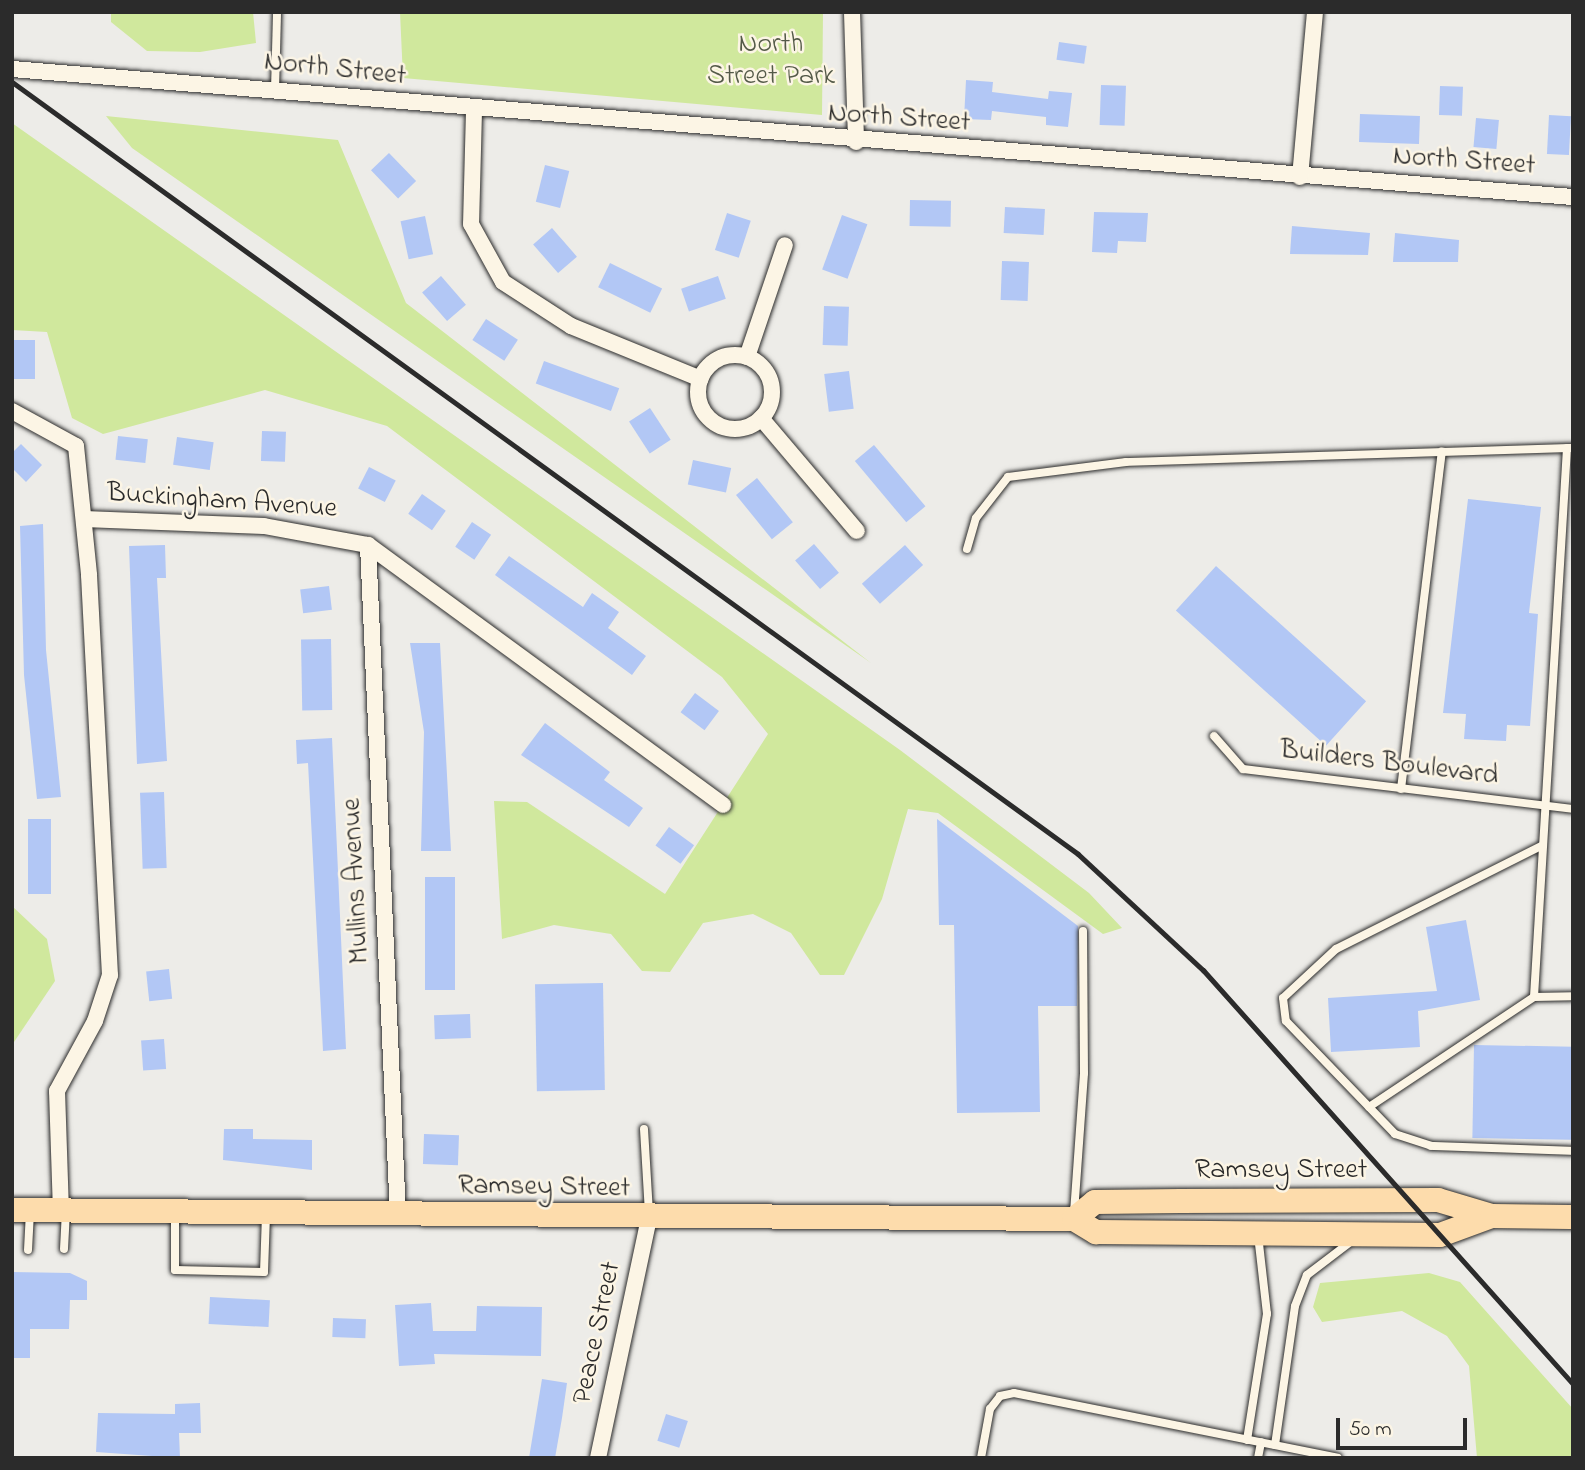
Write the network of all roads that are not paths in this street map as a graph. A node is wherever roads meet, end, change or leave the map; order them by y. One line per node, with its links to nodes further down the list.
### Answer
1 (277, 12): 5 (lane)
2 (852, 12): 7 (street)
3 (1315, 12): 8 (street)
4 (12, 69): 5 (street, North Street)
5 (275, 90): 6 (street, North Street)
6 (474, 111): 7 (street, North Street); 12 (street)
7 (856, 142): 8 (street, North Street)
8 (1300, 177): 9 (street, North Street)
9 (1573, 197)
10 (785, 245): 11 (street)
11 (747, 357): 12 (street); 14 (street)
12 (701, 379): 14 (street)
13 (12, 411): 17 (street)
14 (761, 418): 18 (street)
15 (1570, 448): 16 (lane); 24 (lane)
16 (1443, 451): 20 (lane); 22 (lane)
17 (84, 519): 19 (street, Buckingham Avenue); 34 (street, Buckingham Avenue)
18 (857, 531)
19 (368, 545): 23 (street, Buckingham Avenue); 37 (street, Mullins Avenue)
20 (967, 549)
21 (1214, 736): 22 (lane, Builders Boulevard)
22 (1401, 789): 24 (lane, Builders Boulevard)
23 (723, 805)
24 (1542, 806): 25 (lane, Builders Boulevard); 26 (lane)
25 (1573, 809)
26 (1541, 846): 29 (lane); 30 (lane)
27 (1083, 931): 41 (lane)
28 (1573, 996): 29 (lane)
29 (1534, 997): 30 (lane)
30 (1369, 1107): 32 (lane)
31 (644, 1129): 40 (lane)
32 (1573, 1151)
33 (21, 1210): 34 (main road, Ramsey Street); 45 (lane)
34 (64, 1211): 35 (main road, Ramsey Street); 44 (lane)
35 (175, 1212): 36 (main road, Ramsey Street); 36 (lane)
36 (266, 1213): 37 (main road, Ramsey Street)
37 (398, 1216): 40 (main road, Ramsey Street)
38 (1492, 1216): 39 (main road, Ramsey Street); 41 (main road, Ramsey Street); 43 (main road, Ramsey Street)
39 (1573, 1217)
40 (649, 1219): 41 (main road, Ramsey Street); 49 (street, Peace Street)
41 (1074, 1219): 42 (main road, Ramsey Street)
42 (1257, 1233): 43 (main road, Ramsey Street); 46 (lane)
43 (1362, 1233): 48 (lane)
44 (64, 1249)
45 (28, 1250)
46 (1247, 1440): 47 (lane); 50 (lane)
47 (1261, 1443): 48 (lane); 51 (lane)
48 (1275, 1445): 52 (lane)
49 (598, 1458)
50 (981, 1458)
51 (1258, 1458)
52 (1338, 1458)

